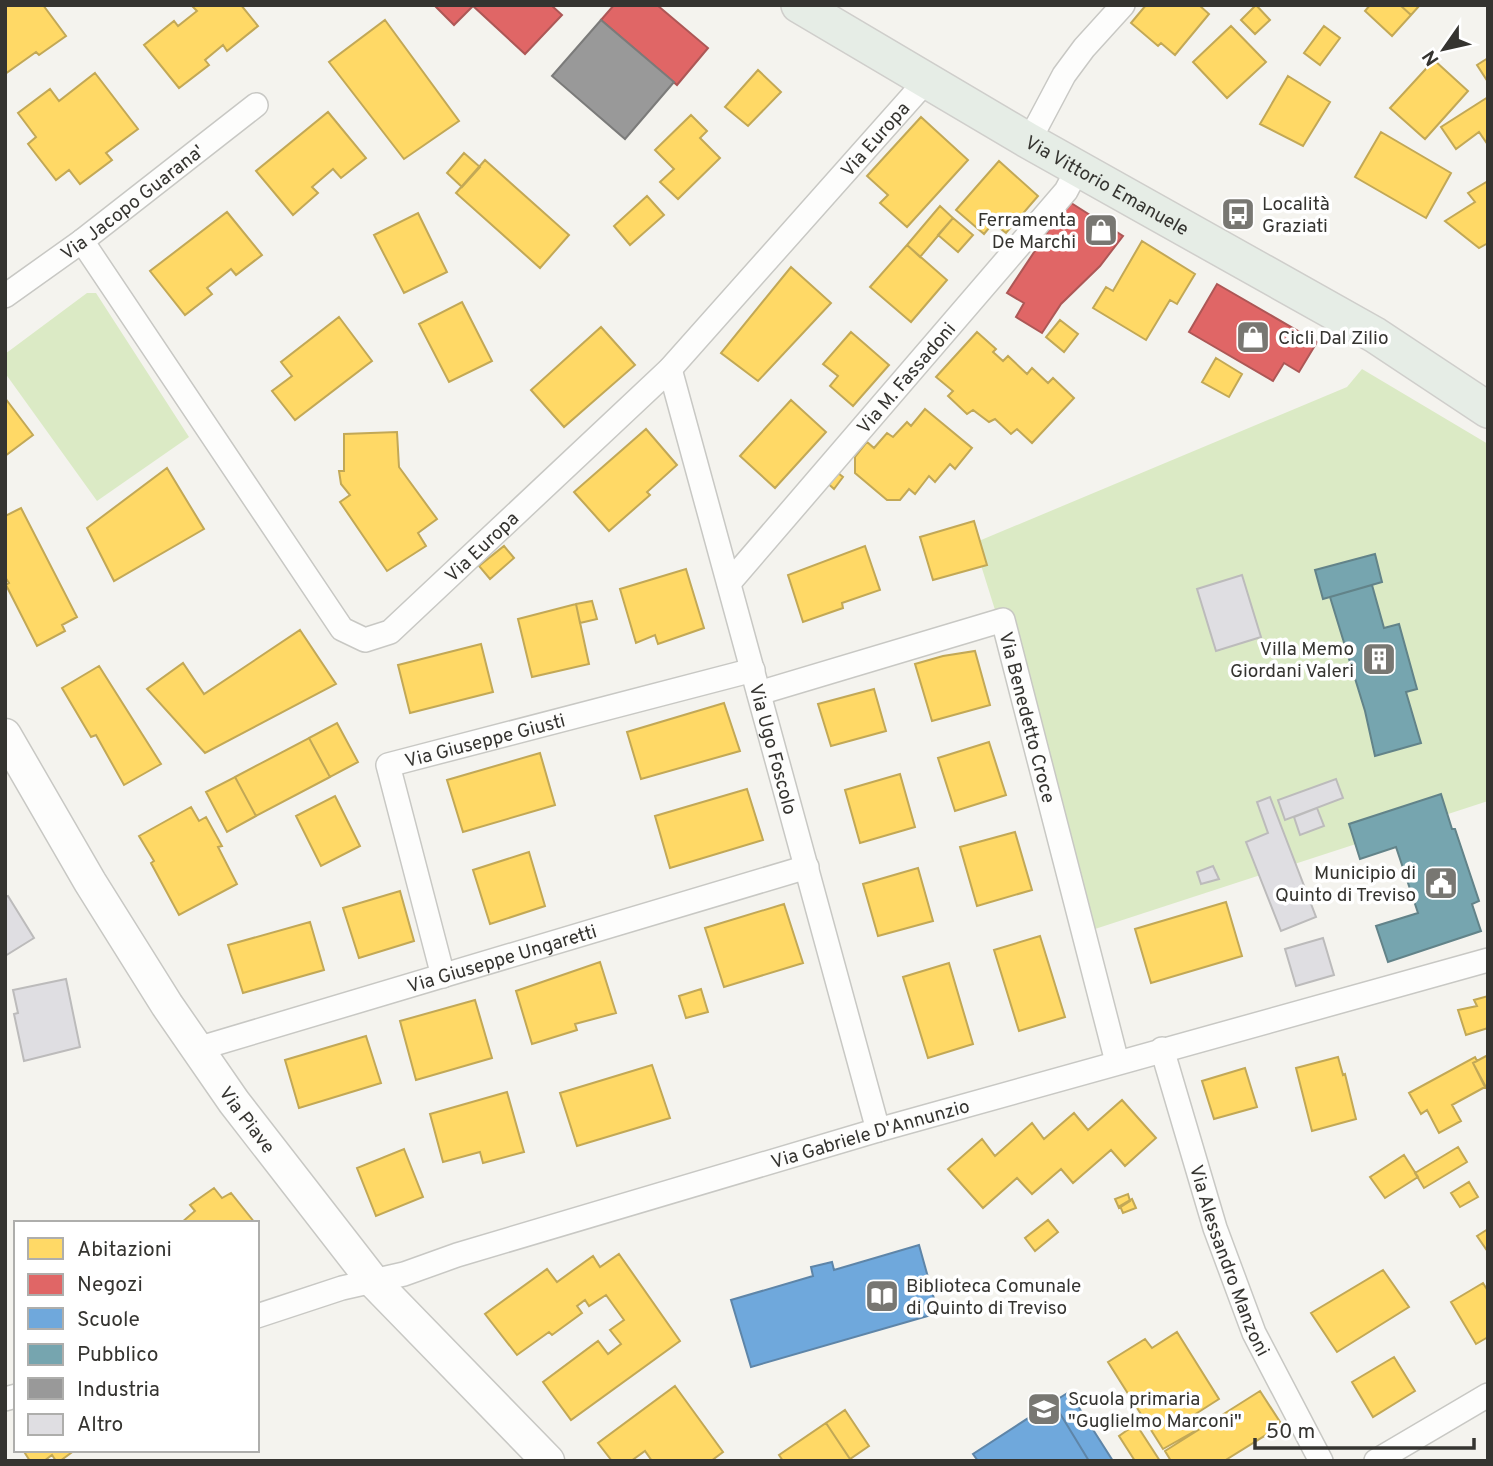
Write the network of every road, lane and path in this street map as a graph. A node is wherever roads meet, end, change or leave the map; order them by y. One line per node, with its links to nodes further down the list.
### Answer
1 (799, 5): 3 (main road, Via Vittorio Emanuele)
2 (1123, 5): 5 (street)
3 (926, 81): 5 (main road, Via Vittorio Emanuele); 10 (street, Via Europa)
4 (256, 105): 7 (street, Via Jacopo Guarana')
5 (1029, 141): 6 (main road, Via Vittorio Emanuele)
6 (1078, 168): 9 (main road, Via Vittorio Emanuele); 13 (street, Via M. Fassadoni)
7 (82, 241): 8 (street, Via Jacopo Guarana'); 10 (street, Via Europa)
8 (5, 296)
9 (1417, 361): 11 (main road, Via Vittorio Emanuele); 12 (main road, Via Vittorio Emanuele)
10 (670, 369): 13 (street, Via Ugo Foscolo)
11 (1488, 388)
12 (1488, 410)
13 (729, 583): 14 (street, Via Ugo Foscolo)
14 (753, 670): 15 (street, Via Ugo Foscolo); 19 (street, Via Giuseppe Giusti)
15 (759, 693): 17 (street, Via Ugo Foscolo); 22 (street, Via Benedetto Croce)
16 (5, 735): 20 (main road, Via Piave)
17 (807, 867): 19 (street, Via Giuseppe Ungaretti); 23 (street, Via Ugo Foscolo)
18 (1488, 960): 21 (street, Via Gabriele D'Annunzio)
19 (443, 976): 20 (street, Via Giuseppe Ungaretti)
20 (197, 1049): 24 (main road, Via Piave)
21 (1162, 1049): 22 (street, Via Gabriele D'Annunzio); 28 (street, Via Alessandro Manzoni)
22 (1117, 1062): 23 (street, Via Gabriele D'Annunzio)
23 (878, 1130): 24 (street, Via Gabriele D'Annunzio)
24 (373, 1281): 25 (street, Via Gabriele D'Annunzio); 27 (main road, Via Piave)
25 (259, 1315)
26 (1488, 1395): 29 (street)
27 (548, 1461)
28 (1321, 1461)
29 (1376, 1461)

